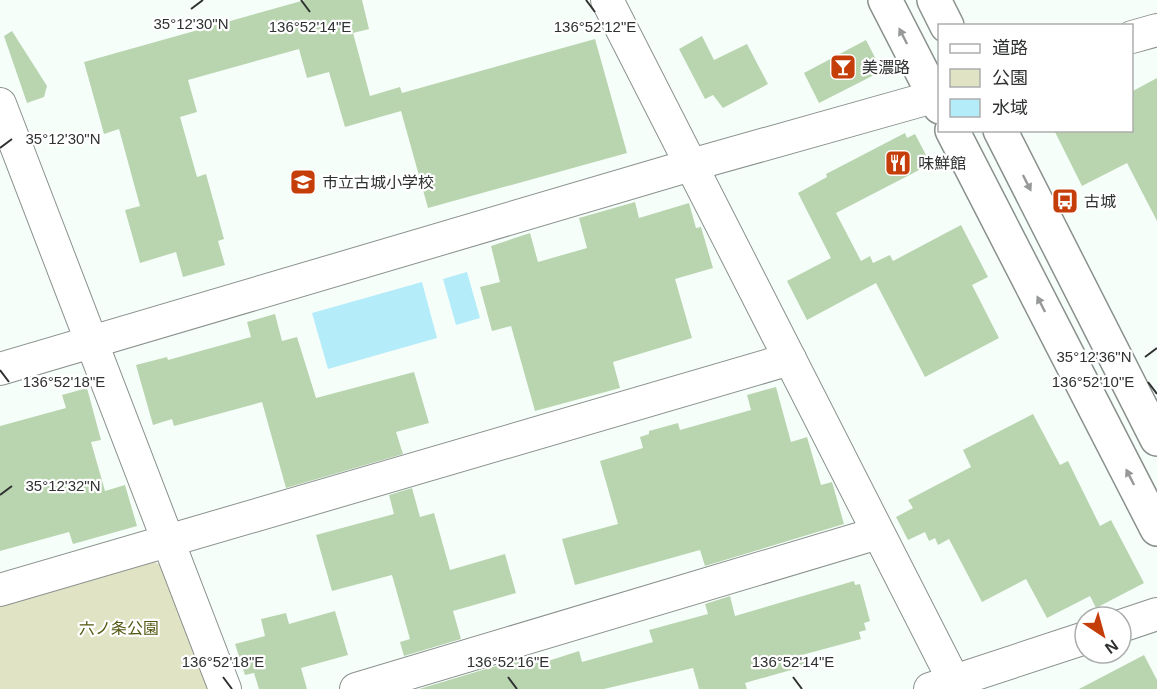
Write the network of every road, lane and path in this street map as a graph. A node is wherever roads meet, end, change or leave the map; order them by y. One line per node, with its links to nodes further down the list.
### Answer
1 (607, 0): 12 (street)
2 (885, 0): 7 (street, one-way to 2)
3 (934, 0): 4 (street)
4 (946, 24)
5 (1157, 30): 6 (street)
6 (1133, 37)
7 (938, 100): 12 (street)
8 (0, 104): 11 (street)
9 (953, 132): 17 (street, one-way to 9)
10 (1001, 132): 16 (street, one-way to 16)
11 (7, 143): 13 (street)
12 (691, 165): 13 (street); 14 (street)
13 (92, 341): 15 (street); 19 (street)
14 (790, 359): 18 (street); 19 (street)
15 (0, 369)
16 (1157, 439)
17 (1157, 529)
18 (878, 533): 24 (street); 26 (street)
19 (168, 540): 20 (street); 25 (street)
20 (0, 590)
21 (1157, 614): 22 (street)
22 (1133, 622)
23 (1073, 642): 24 (street)
24 (947, 686)
25 (225, 689)
26 (356, 689)

